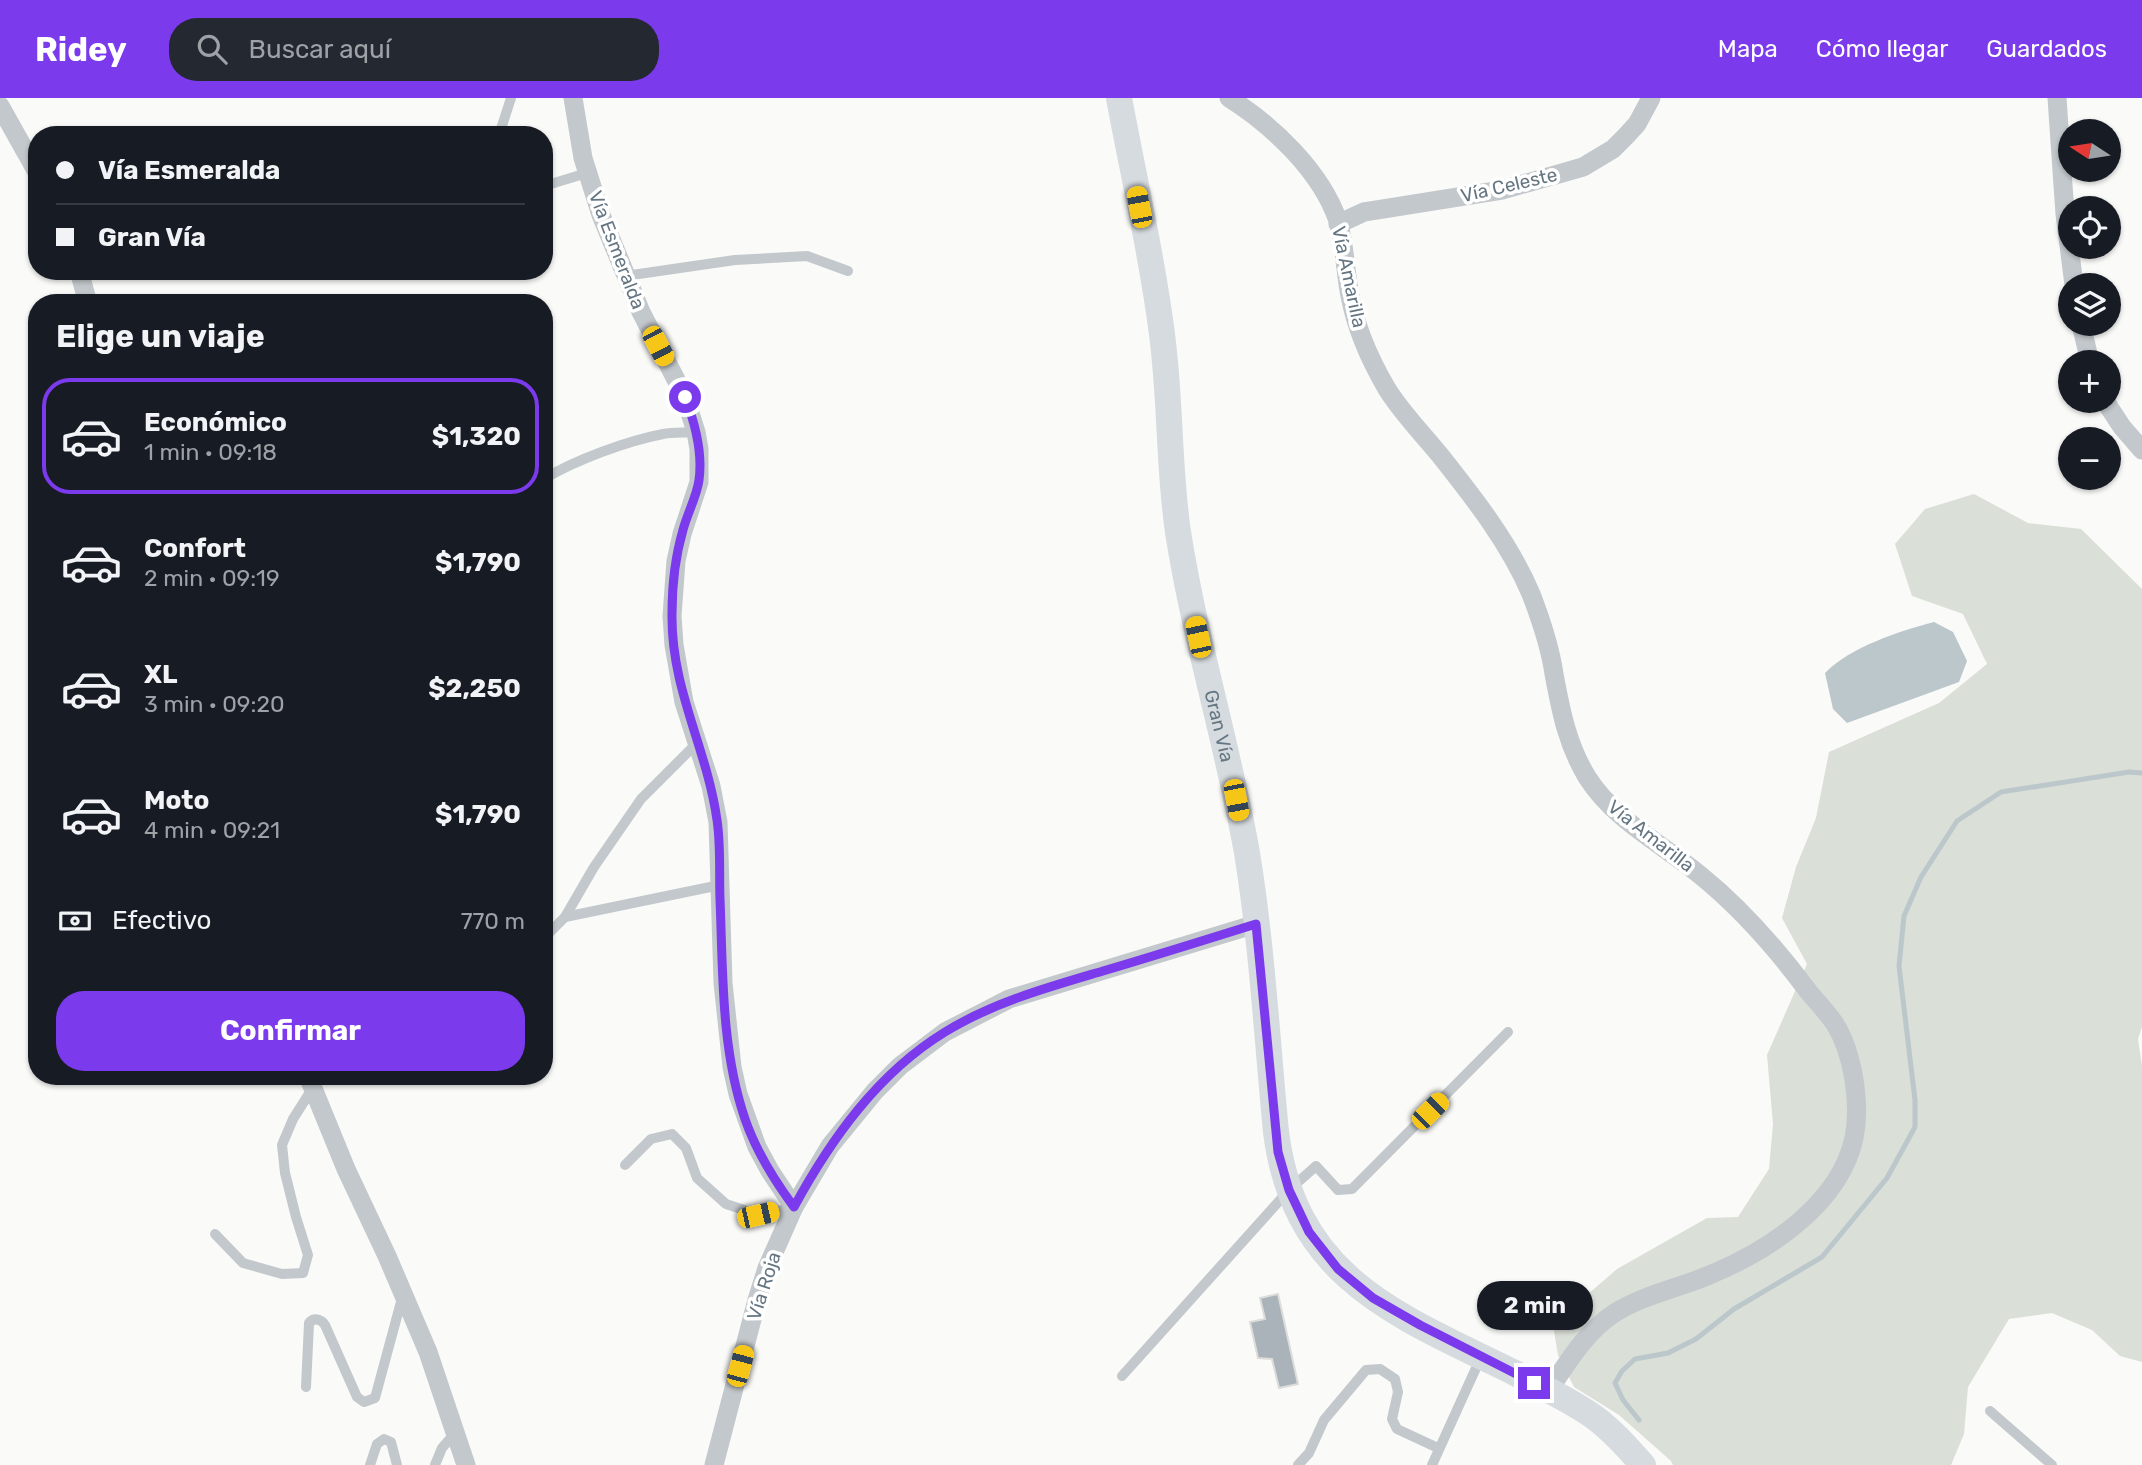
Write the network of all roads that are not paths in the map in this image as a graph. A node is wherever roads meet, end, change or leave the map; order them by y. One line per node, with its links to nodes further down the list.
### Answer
1 (511, 98): 8 (lane)
2 (573, 98): 10 (street, Vía Esmeralda)
3 (1119, 98): 23 (main road, Gran Vía)
4 (1229, 98): 12 (street, Vía Amarilla)
5 (1651, 98): 12 (street, Vía Celeste)
6 (2057, 98): 14 (street)
7 (0, 106): 9 (street)
8 (502, 126)
9 (28, 156)
10 (587, 173): 11 (lane); 15 (street, Vía Esmeralda)
11 (553, 183)
12 (1338, 223): 36 (street, Vía Amarilla)
13 (848, 271): 15 (lane)
14 (2072, 273)
15 (625, 276): 17 (street, Vía Esmeralda)
16 (2113, 413): 18 (street)
17 (696, 432): 19 (lane); 20 (street, Vía Esmeralda)
18 (2142, 450)
19 (553, 473)
20 (697, 743): 21 (street, Vía Esmeralda); 22 (lane)
21 (720, 885): 22 (lane); 30 (street, Vía Esmeralda)
22 (565, 917): 24 (lane)
23 (1256, 924): 29 (main road, Gran Vía); 30 (street, Vía Roja)
24 (553, 929)
25 (1508, 1032): 29 (lane)
26 (310, 1085): 31 (lane)
27 (312, 1085): 32 (street)
28 (625, 1165): 30 (lane)
29 (1289, 1190): 33 (main road, Gran Vía); 34 (lane)
30 (794, 1207): 44 (street, Vía Roja)
31 (215, 1234)
32 (403, 1294): 35 (lane); 38 (street)
33 (1482, 1356): 36 (main road, Gran Vía); 39 (lane)
34 (1122, 1376)
35 (306, 1387)
36 (1549, 1390): 47 (main road, Gran Vía)
37 (1990, 1411): 48 (lane)
38 (455, 1433): 42 (lane); 43 (street)
39 (1438, 1448): 45 (lane); 46 (lane)
40 (370, 1465): 41 (lane)
41 (397, 1465)
42 (435, 1465)
43 (466, 1465)
44 (714, 1465)
45 (1298, 1465)
46 (1432, 1465)
47 (1643, 1465)
48 (2052, 1465)

